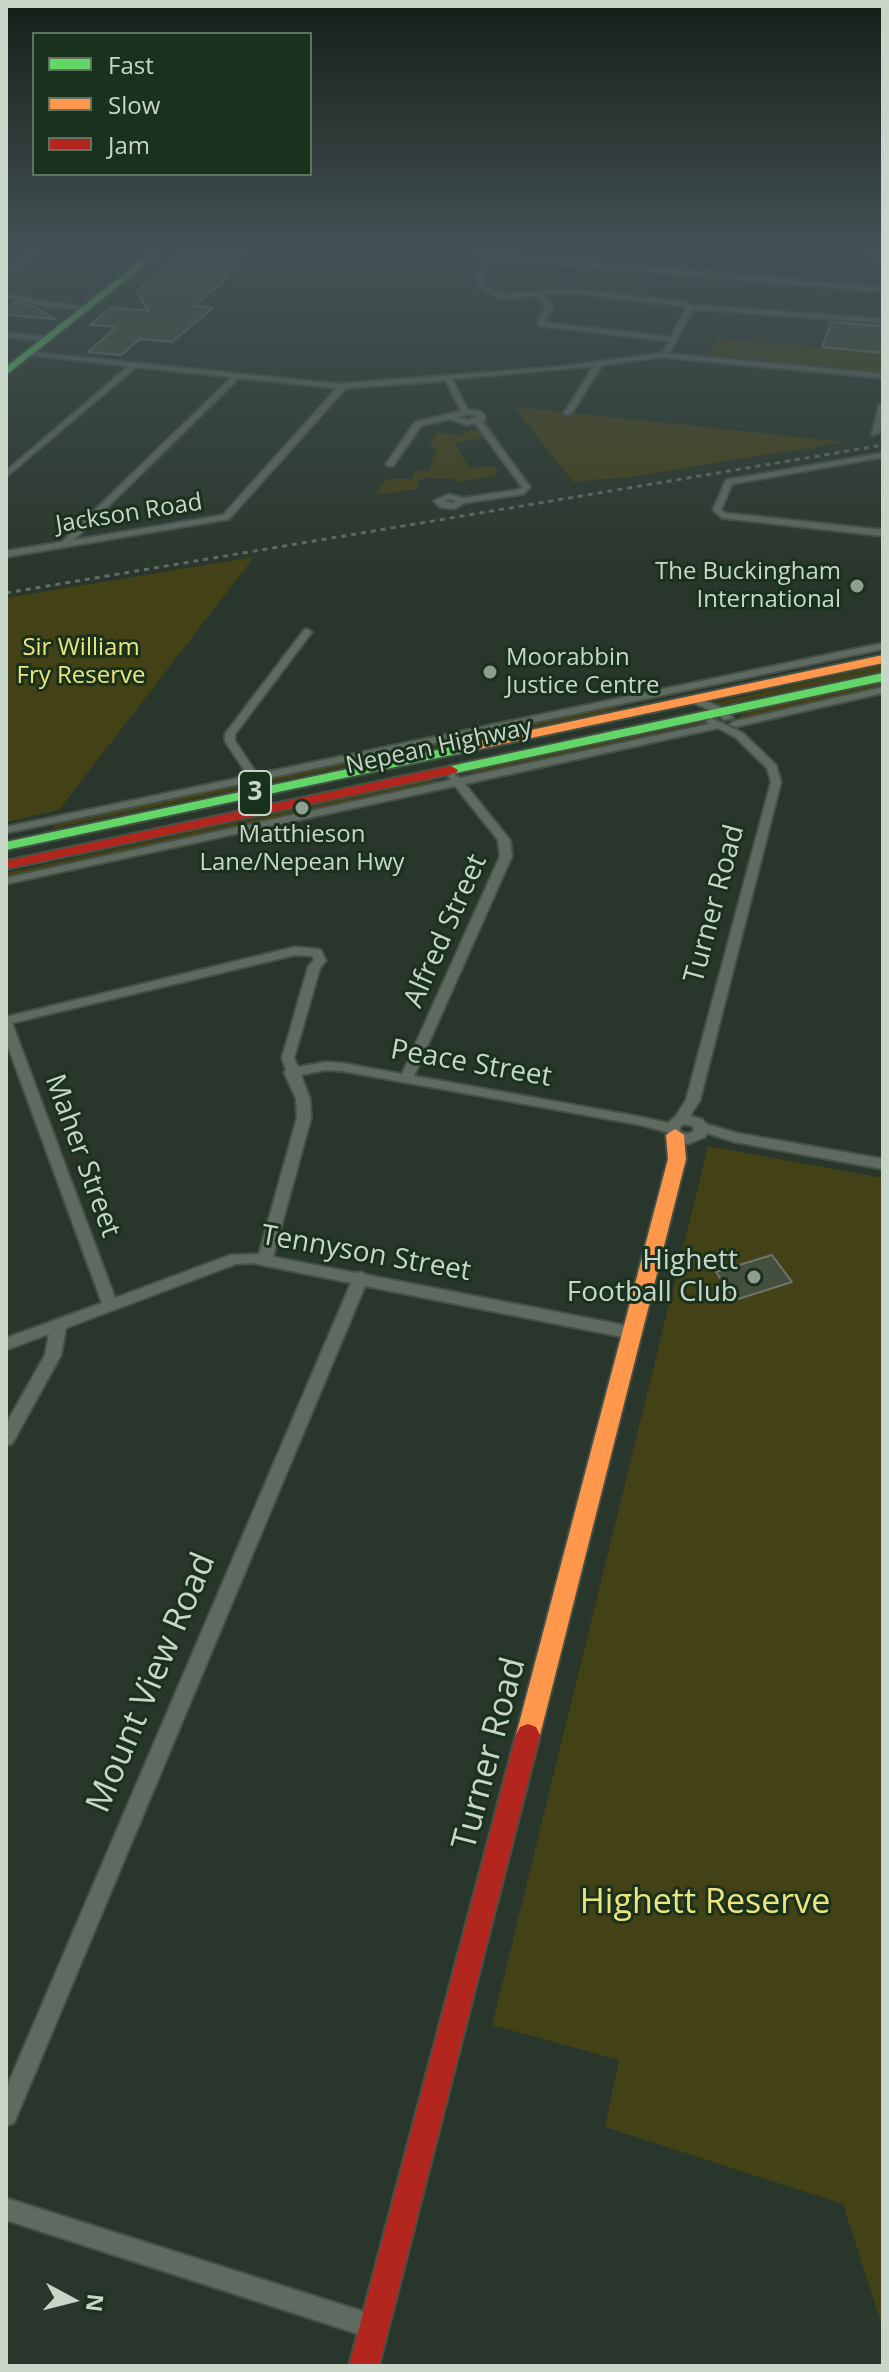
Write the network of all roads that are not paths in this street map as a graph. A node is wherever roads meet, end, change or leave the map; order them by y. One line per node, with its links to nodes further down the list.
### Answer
1 (134, 365): 18 (street)
2 (141, 365): 7 (street)
3 (586, 365): 6 (street); 9 (street)
4 (599, 365): 6 (street)
5 (766, 365): 8 (street)
6 (593, 374): 12 (street)
7 (238, 375): 10 (street); 21 (street)
8 (883, 376)
9 (446, 382): 10 (street); 13 (street)
10 (343, 386): 21 (street, Jackson Road)
11 (883, 405): 15 (street)
12 (568, 413)
13 (472, 415): 14 (street); 14 (street); 19 (street)
14 (453, 416): 17 (street)
15 (875, 433)
16 (883, 455): 20 (street)
17 (390, 464)
18 (6, 475)
19 (462, 501)
20 (883, 533)
21 (64, 545): 22 (street, Jackson Road)
22 (6, 554)
23 (307, 632): 35 (street)
24 (883, 646): 27 (street)
25 (883, 659): 28 (main road, Nepean Highway / 3)
26 (883, 677): 33 (main road, Nepean Highway / 3)
27 (727, 679): 28 (street, Nepean Highway); 30 (street)
28 (758, 685): 31 (main road, Nepean Highway / 3)
29 (883, 690): 33 (street)
30 (647, 695): 32 (street); 35 (street)
31 (696, 708): 32 (main road, Nepean Highway / 3); 33 (main road, Nepean Highway / 3); 34 (main road, Nepean Highway / 3)
32 (636, 711): 37 (main road, Nepean Highway / 3)
33 (728, 724): 34 (street); 45 (street, Turner Road)
34 (453, 776): 39 (main road, Nepean Highway / 3); 41 (street); 44 (street, Alfred Street)
35 (254, 778): 37 (street)
36 (6, 830): 37 (street)
37 (41, 831): 38 (main road, Nepean Highway / 3); 39 (main road)
38 (6, 846)
39 (51, 855): 40 (main road, Nepean Highway / 3)
40 (6, 865)
41 (6, 881)
42 (6, 1023): 43 (street); 49 (street, Maher Street)
43 (291, 1072): 44 (street, Peace Street); 47 (street)
44 (406, 1079): 45 (street, Peace Street)
45 (686, 1129): 46 (street, Peace Street); 51 (main road, Turner Road)
46 (883, 1164)
47 (265, 1258): 48 (street, Tennyson Street); 49 (street, Tennyson Street)
48 (361, 1277): 51 (street, Tennyson Street); 54 (street, Mount View Road)
49 (110, 1305): 50 (street, Tennyson Street)
50 (59, 1324): 52 (street, Tennyson Street); 53 (street)
51 (633, 1333): 56 (main road, Turner Road)
52 (6, 1344)
53 (6, 1439)
54 (6, 2115)
55 (6, 2209): 56 (street)
56 (374, 2327): 57 (main road, Turner Road)
57 (364, 2366)

